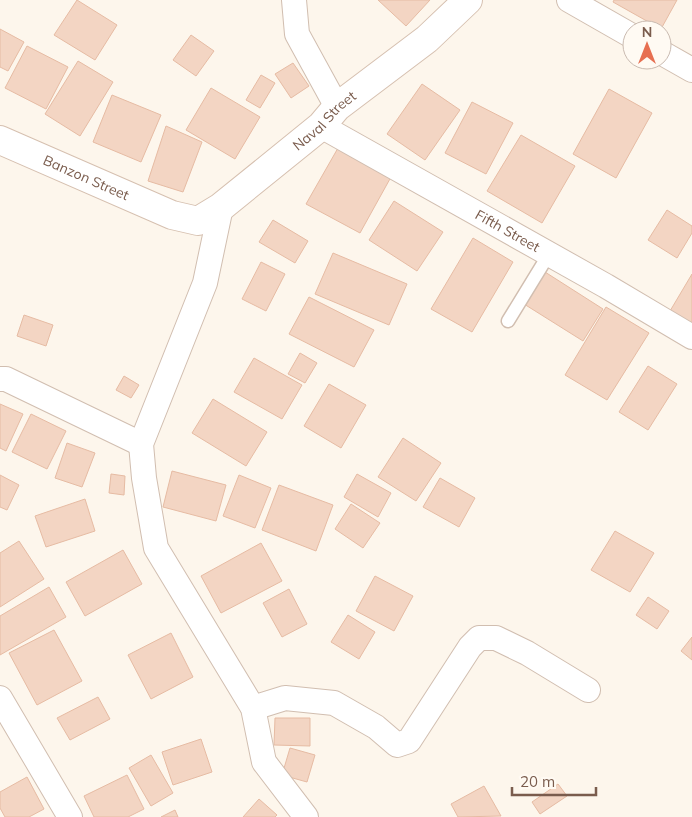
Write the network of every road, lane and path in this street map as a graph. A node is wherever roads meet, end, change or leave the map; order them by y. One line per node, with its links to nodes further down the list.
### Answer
1 (294, 0): 7 (street)
2 (468, 0): 7 (street, Naval Street)
3 (569, 0): 4 (street)
4 (622, 30)
5 (672, 59): 6 (street)
6 (692, 70)
7 (329, 117): 9 (street, Naval Street); 11 (street, Fifth Street)
8 (0, 140): 10 (street, Banzon Street)
9 (221, 207): 10 (street, Naval Street); 15 (street)
10 (172, 215)
11 (549, 254): 12 (lane); 13 (street, Fifth Street)
12 (508, 321)
13 (692, 336)
14 (0, 379): 15 (street)
15 (141, 444): 18 (street)
16 (588, 690): 18 (street)
17 (0, 698): 19 (street)
18 (253, 708): 20 (street)
19 (70, 817)
20 (306, 817)

